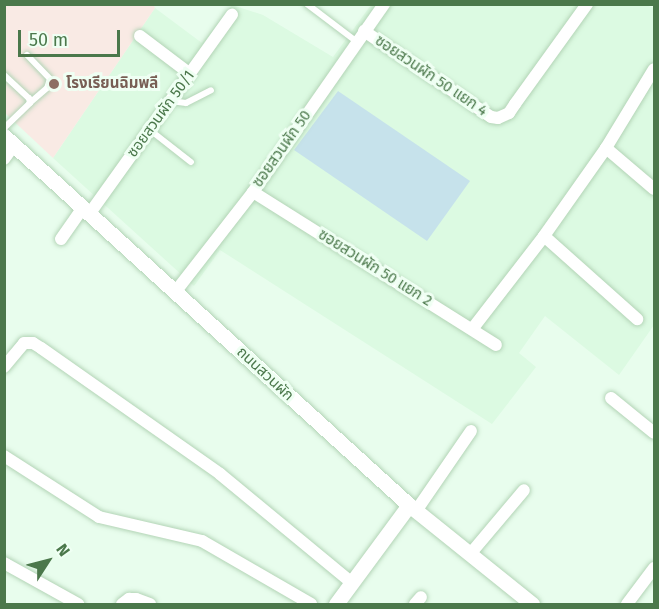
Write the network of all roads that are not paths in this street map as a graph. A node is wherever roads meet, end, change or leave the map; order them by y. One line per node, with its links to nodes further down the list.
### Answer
1 (307, 4): 6 (lane)
2 (384, 4): 6 (street, ซอยสวนผัก 50)
3 (587, 4): 6 (street, ซอยสวนผัก 50 แยก 4)
4 (232, 15): 9 (street, ซอยสวนผัก 50/1)
5 (140, 36): 9 (street)
6 (360, 36): 21 (street, ซอยสวนผัก 50)
7 (27, 55): 13 (lane)
8 (654, 69): 17 (street)
9 (189, 74): 12 (street, ซอยสวนผัก 50/1)
10 (4, 75): 13 (lane)
11 (211, 90): 12 (lane)
12 (170, 101): 15 (street, ซอยสวนผัก 50/1)
13 (30, 103): 14 (lane)
14 (4, 128)
15 (149, 129): 19 (lane); 22 (street, ซอยสวนผัก 50/1)
16 (9, 140): 18 (street); 22 (street, ถนนสวนผัก)
17 (606, 148): 20 (street); 23 (street)
18 (4, 159)
19 (191, 162)
20 (654, 189)
21 (253, 192): 25 (street, ซอยสวนผัก 50); 27 (street, ซอยสวนผัก 50 แยก 2)
22 (87, 210): 24 (street, ซอยสวนผัก 50/1); 25 (street, ถนนสวนผัก)
23 (544, 236): 26 (street); 27 (street)
24 (61, 239)
25 (176, 291): 35 (street, ถนนสวนผัก)
26 (637, 319)
27 (473, 328): 28 (street, ซอยสวนผัก 50 แยก 2)
28 (496, 345)
29 (4, 367): 39 (street)
30 (612, 398): 32 (street)
31 (471, 431): 35 (street)
32 (654, 433)
33 (4, 456): 43 (street)
34 (524, 490): 36 (street)
35 (412, 508): 36 (street, ถนนสวนผัก); 39 (street)
36 (471, 553): 45 (street, ถนนสวนผัก)
37 (4, 563): 40 (street)
38 (654, 568): 46 (street)
39 (352, 583): 44 (street)
40 (78, 604)
41 (122, 604): 42 (street)
42 (150, 604)
43 (311, 604)
44 (336, 604)
45 (532, 604)
46 (627, 604)

